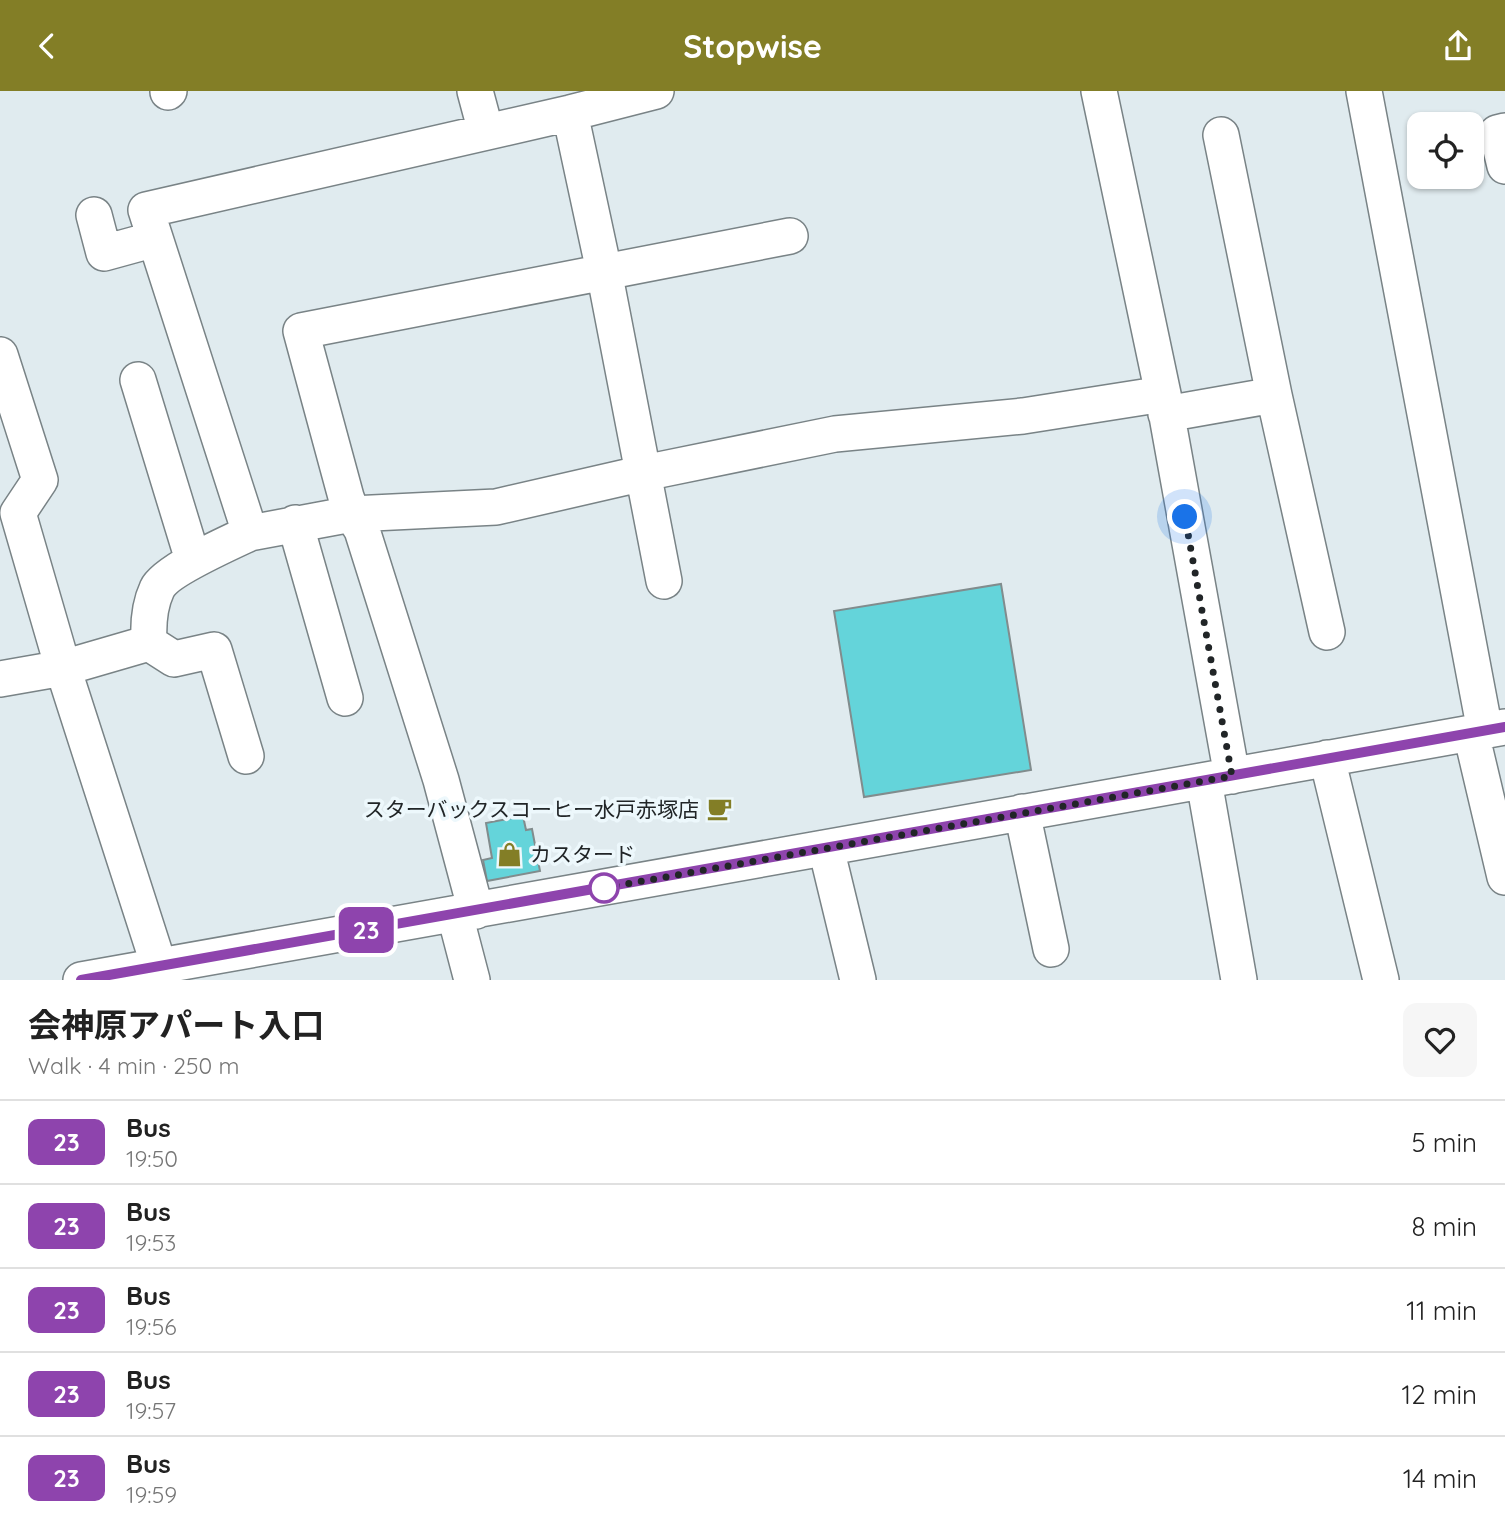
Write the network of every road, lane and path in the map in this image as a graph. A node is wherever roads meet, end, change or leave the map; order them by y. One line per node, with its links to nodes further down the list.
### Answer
1 (475, 91): 7 (street)
2 (656, 91): 5 (street)
3 (1099, 91): 17 (street)
4 (1364, 91): 29 (street)
5 (569, 113): 7 (street); 13 (street)
6 (1505, 131): 9 (street)
7 (486, 132): 11 (street)
8 (1221, 135): 16 (street)
9 (1505, 166)
10 (94, 215): 11 (street)
11 (151, 224): 21 (street)
12 (790, 236): 13 (street)
13 (604, 271): 18 (street); 19 (street)
14 (0, 355): 26 (street)
15 (138, 380): 22 (street)
16 (1274, 395): 17 (street); 24 (street)
17 (1165, 404): 18 (street); 32 (street)
18 (644, 473): 19 (street); 23 (street)
19 (352, 515): 20 (street); 36 (street)
20 (295, 523): 21 (street); 28 (street)
21 (250, 533): 22 (street)
22 (193, 560): 25 (street)
23 (664, 580)
24 (1327, 632)
25 (149, 643): 26 (street); 30 (street)
26 (64, 669): 27 (street); 38 (street)
27 (0, 679)
28 (345, 698)
29 (1487, 730): 31 (street); 35 (street)
30 (246, 756)
31 (1327, 758): 32 (street); 44 (street)
32 (1218, 778): 33 (street); 43 (street)
33 (1023, 812): 34 (street); 37 (street)
34 (826, 848): 36 (street); 42 (street)
35 (1505, 877)
36 (465, 913): 39 (street); 41 (street)
37 (1051, 949)
38 (159, 966): 39 (street); 40 (street)
39 (236, 966)
40 (81, 980)
41 (472, 980)
42 (858, 980)
43 (1239, 980)
44 (1381, 980)

